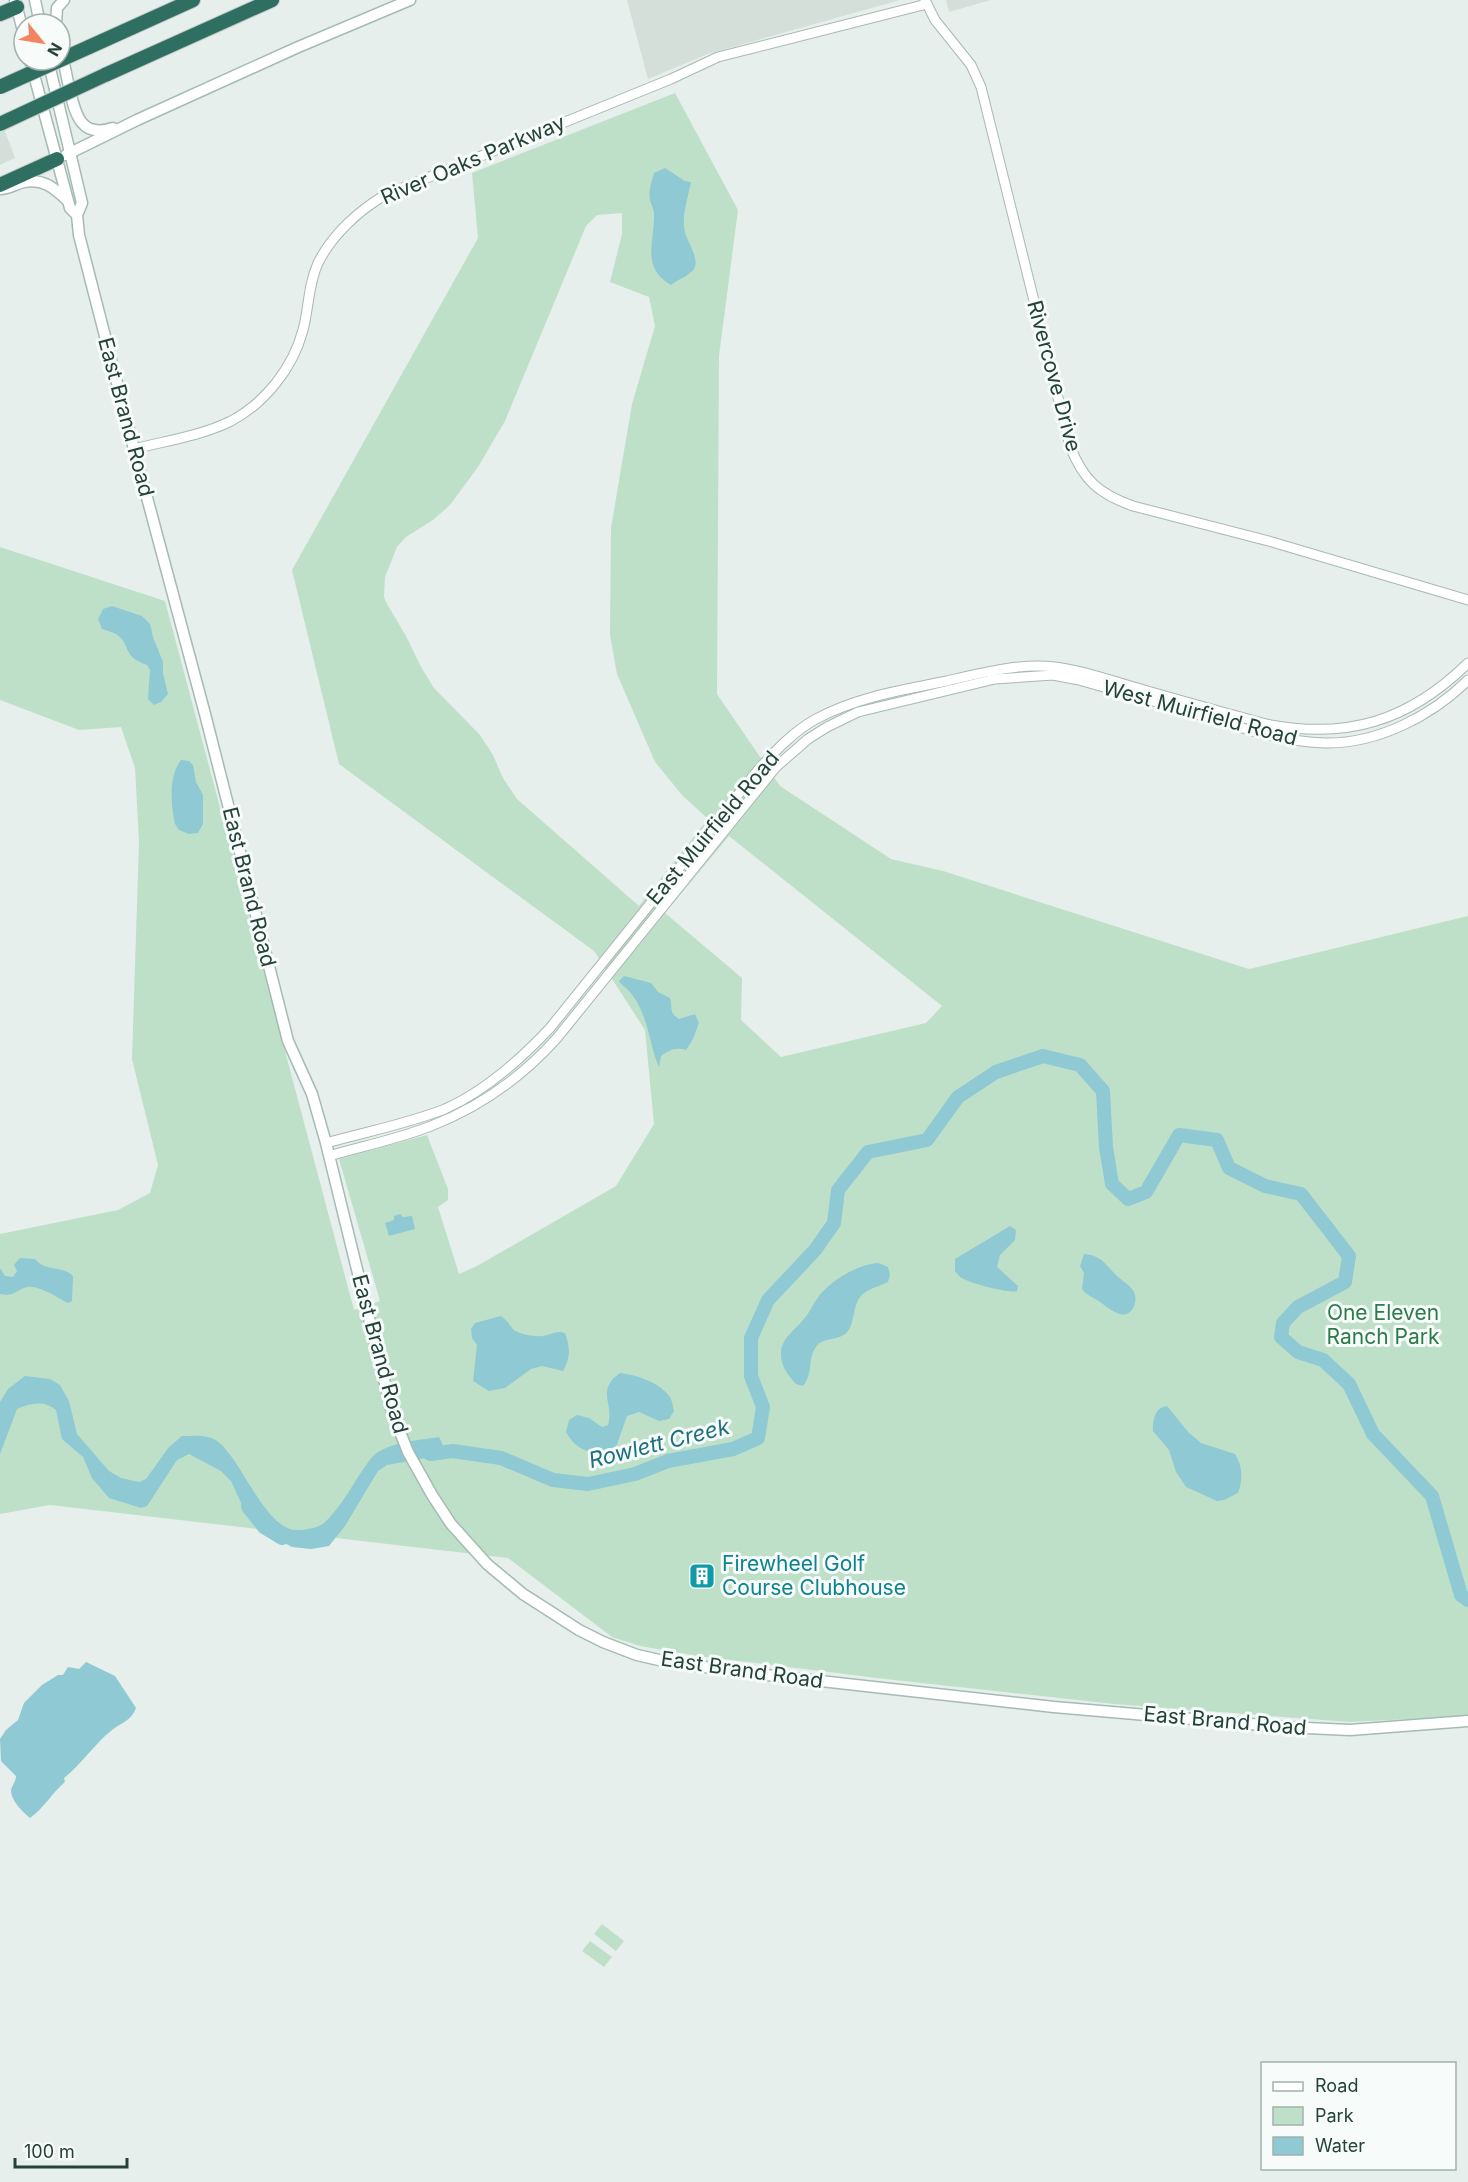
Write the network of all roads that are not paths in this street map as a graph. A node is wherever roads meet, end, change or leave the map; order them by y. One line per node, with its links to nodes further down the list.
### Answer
1 (193, 0): 11 (highway, bridge)
2 (272, 0): 13 (highway, bridge)
3 (410, 0): 12 (main road)
4 (36, 1): 6 (main road)
5 (926, 2): 18 (street, River Oaks Parkway); 19 (street, Rivercove Drive)
6 (16, 3): 7 (highway)
7 (0, 14)
8 (34, 72): 14 (main road, East Brand Road)
9 (50, 72): 14 (main road, East Brand Road)
10 (66, 72): 12 (main road)
11 (0, 87)
12 (137, 120): 14 (main road)
13 (0, 124)
14 (63, 156): 15 (highway); 16 (main road, East Brand Road); 17 (main road, East Brand Road)
15 (0, 187): 16 (main road)
16 (68, 200): 17 (main road, East Brand Road)
17 (77, 215): 18 (main road, East Brand Road)
18 (134, 448): 24 (main road, East Brand Road)
19 (1468, 600)
20 (1468, 663): 23 (street, West Muirfield Road)
21 (1468, 680): 22 (street, West Muirfield Road)
22 (954, 689): 25 (street, East Muirfield Road)
23 (1204, 707): 24 (street, East Muirfield Road)
24 (326, 1143): 25 (main road, East Brand Road)
25 (329, 1156): 26 (main road, East Brand Road)
26 (1468, 1721)

